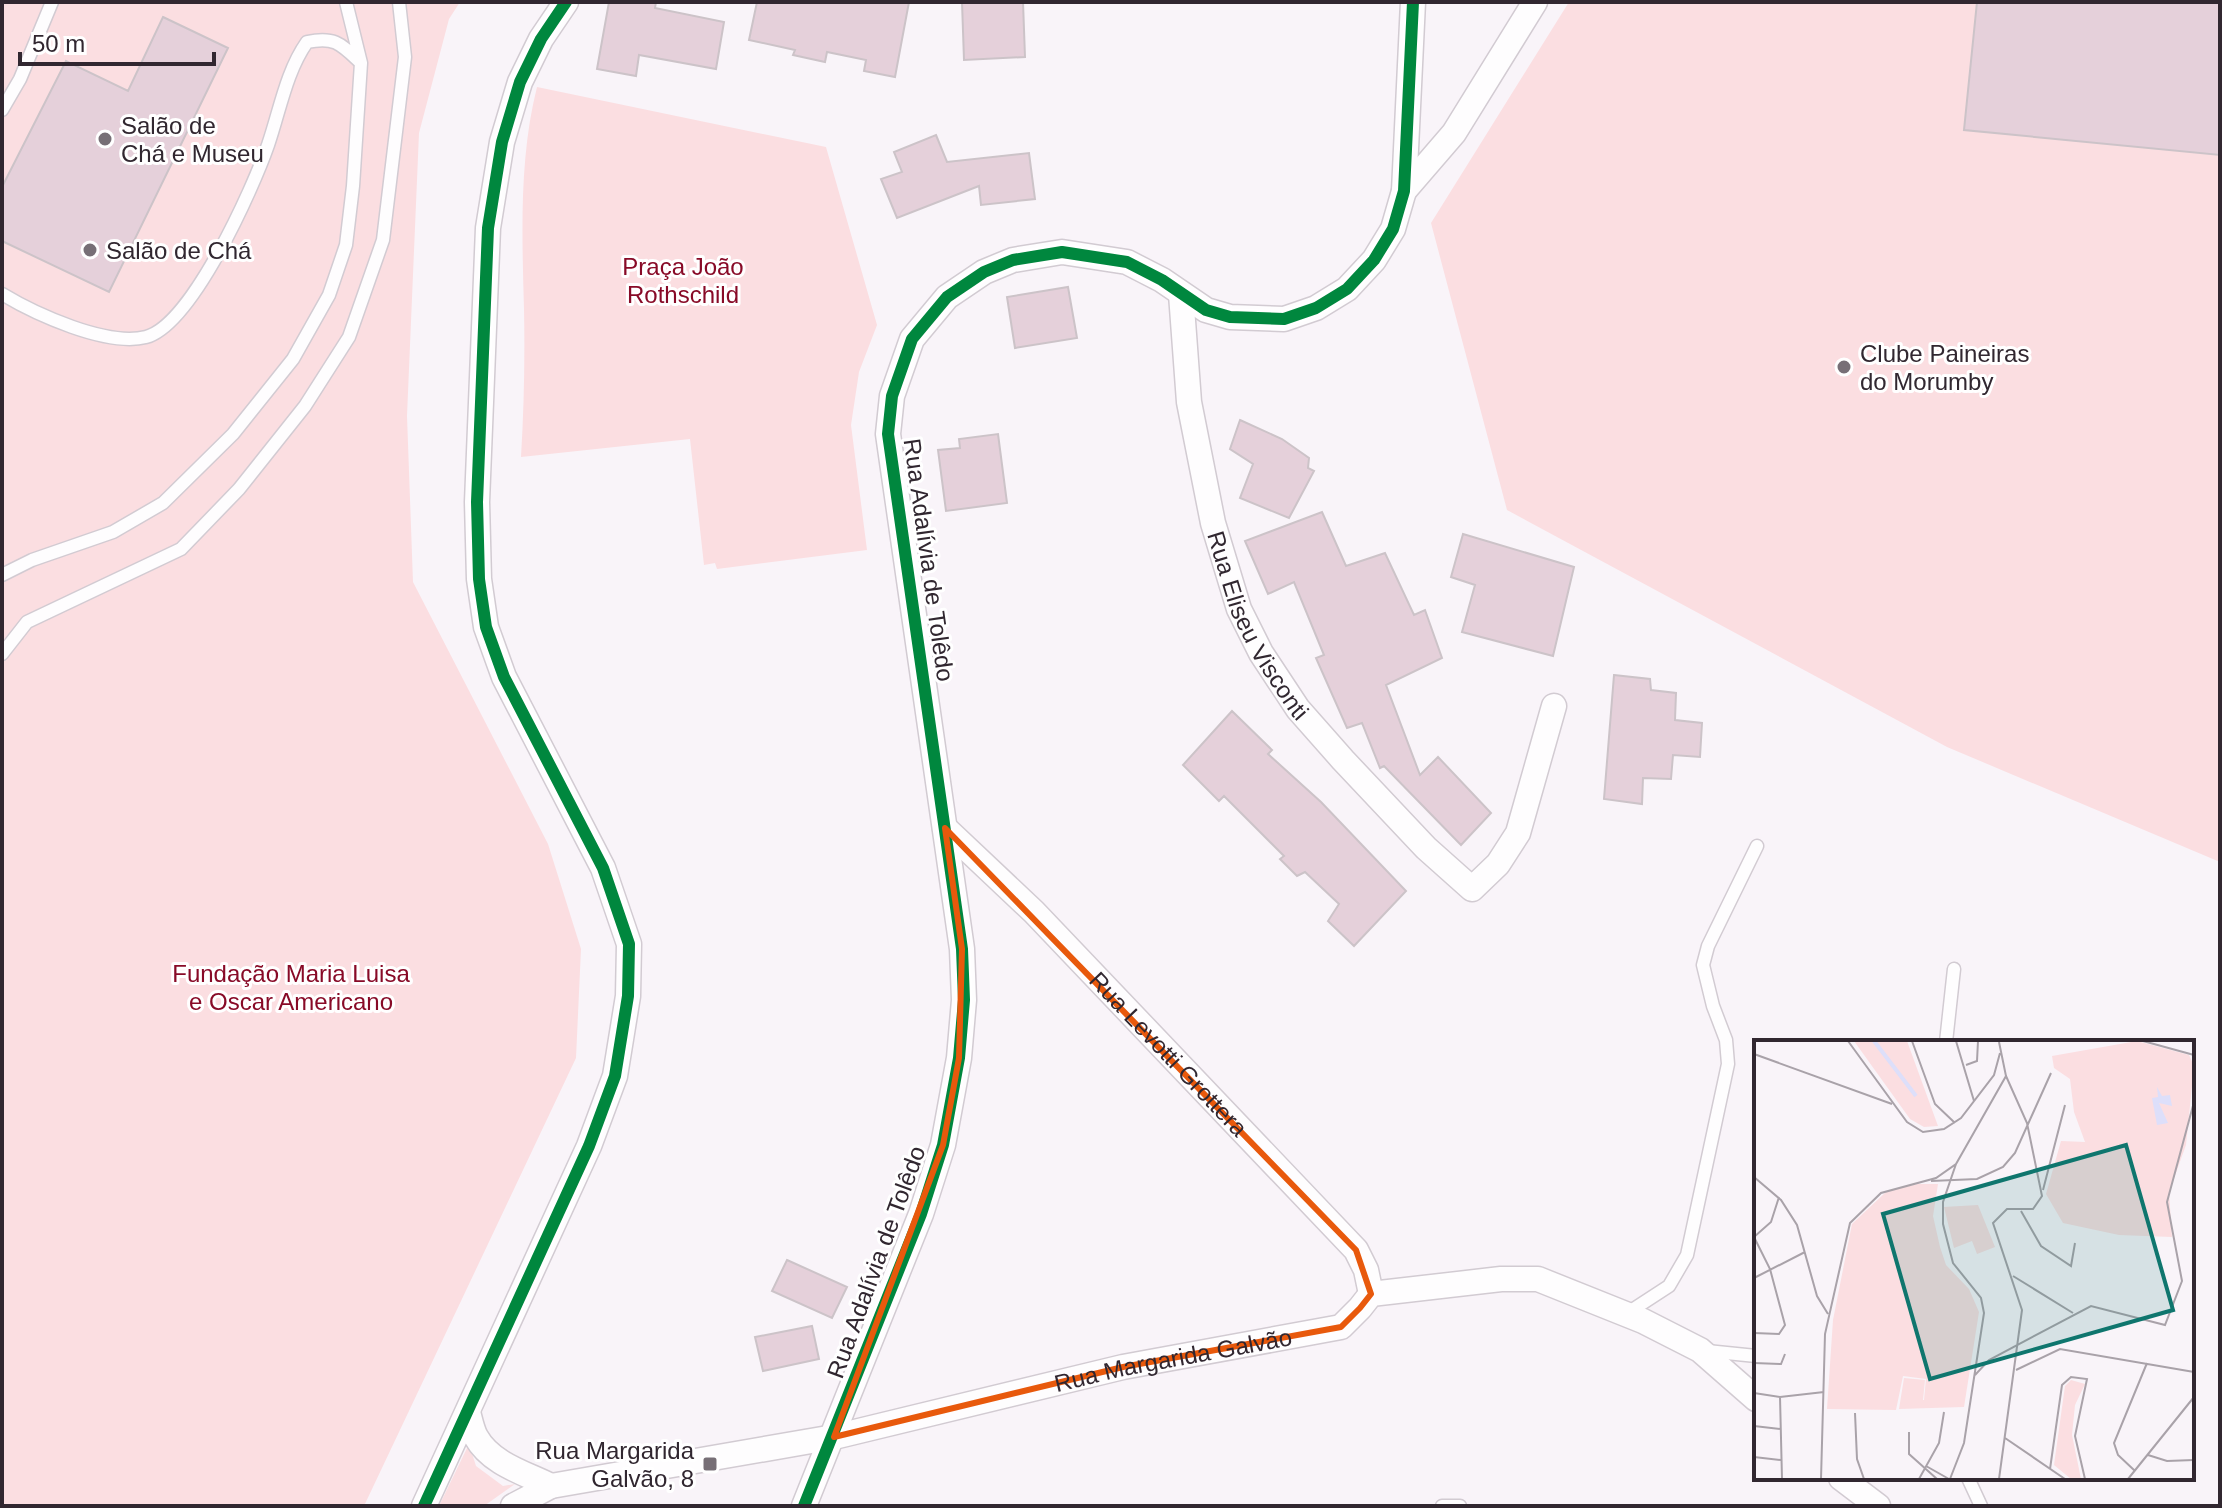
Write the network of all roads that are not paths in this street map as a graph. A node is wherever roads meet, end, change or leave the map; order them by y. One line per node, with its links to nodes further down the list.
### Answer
1 (52, 2): 8 (lane)
2 (346, 2): 7 (lane)
3 (399, 2): 13 (lane)
4 (566, 2): 24 (street)
5 (1413, 2): 9 (street, Rua Adalívia de Tolêdo)
6 (1535, 2): 9 (street)
7 (361, 63): 10 (lane); 12 (lane)
8 (2, 110)
9 (1404, 191): 11 (street, Rua Adalívia de Tolêdo)
10 (2, 294)
11 (1181, 294): 14 (street, Rua Eliseu Visconti); 15 (street, Rua Adalívia de Tolêdo)
12 (2, 575)
13 (2, 654)
14 (1554, 706)
15 (945, 828): 19 (street, Rua Levotti Grottera); 25 (street, Rua Adalívia de Tolêdo)
16 (1757, 846): 20 (lane)
17 (1954, 969): 18 (lane)
18 (1946, 1040)
19 (1371, 1294): 20 (street); 25 (street, Rua Margarida Galvão)
20 (1626, 1314): 21 (street)
21 (1700, 1350): 22 (lane); 23 (street)
22 (1754, 1356)
23 (1754, 1397)
24 (468, 1412): 28 (street); 29 (street)
25 (834, 1437): 28 (street, Rua Margarida Galvão); 31 (street, Rua Adalívia de Tolêdo)
26 (1844, 1480): 34 (street)
27 (1969, 1480): 35 (lane)
28 (551, 1486): 30 (street, Rua Margarida Galvão)
29 (424, 1506)
30 (513, 1506)
31 (804, 1506)
32 (1442, 1506): 33 (lane)
33 (1460, 1506)
34 (1878, 1506)
35 (1981, 1506)

